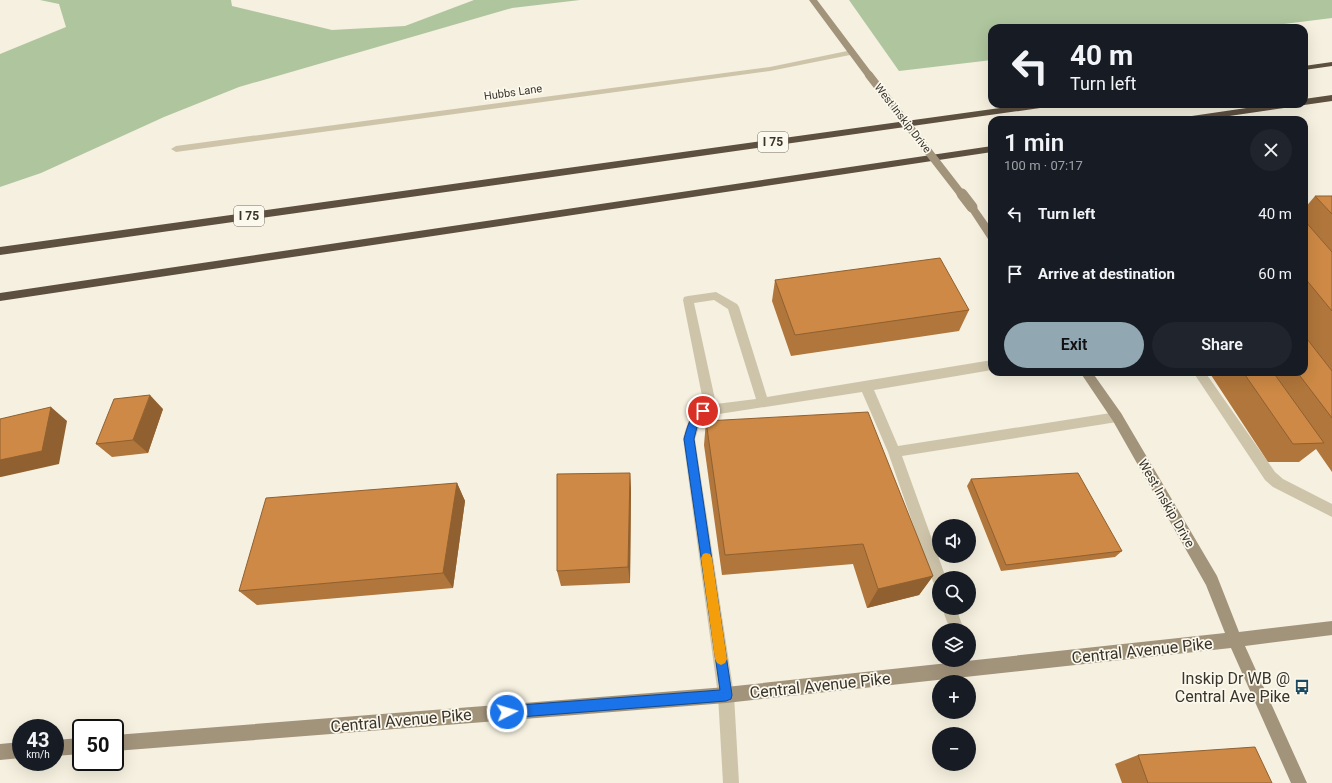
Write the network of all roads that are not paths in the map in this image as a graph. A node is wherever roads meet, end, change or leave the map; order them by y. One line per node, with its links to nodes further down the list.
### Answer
1 (813, 0): 2 (main road, West Inskip Drive)
2 (852, 52): 10 (street, Hubbs Lane); 12 (main road, West Inskip Drive, bridge)
3 (1332, 64): 4 (highway)
4 (1308, 67)
5 (1332, 98): 6 (highway)
6 (1308, 101)
7 (1019, 108): 13 (highway, I 75)
8 (1265, 108): 9 (highway)
9 (1211, 116)
10 (176, 149)
11 (988, 150): 14 (highway)
12 (988, 231)
13 (0, 251)
14 (0, 297)
15 (988, 366): 18 (street)
16 (1089, 376): 21 (main road, West Inskip Drive)
17 (1202, 376): 23 (street)
18 (866, 386): 19 (street); 22 (street)
19 (763, 403): 20 (street); 20 (street)
20 (711, 410): 29 (street)
21 (1117, 417): 22 (street); 26 (main road, West Inskip Drive)
22 (894, 452): 24 (street)
23 (1332, 511)
24 (936, 571)
25 (1332, 628): 26 (main road, Central Avenue Pike)
26 (1235, 640): 27 (main road, Central Avenue Pike); 34 (main road, West Inskip Drive)
27 (976, 663)
28 (945, 667): 29 (main road, Central Avenue Pike)
29 (726, 695): 30 (main road, Central Avenue Pike); 33 (street)
30 (124, 742)
31 (12, 751): 32 (main road)
32 (0, 752)
33 (731, 783)
34 (1299, 783)

